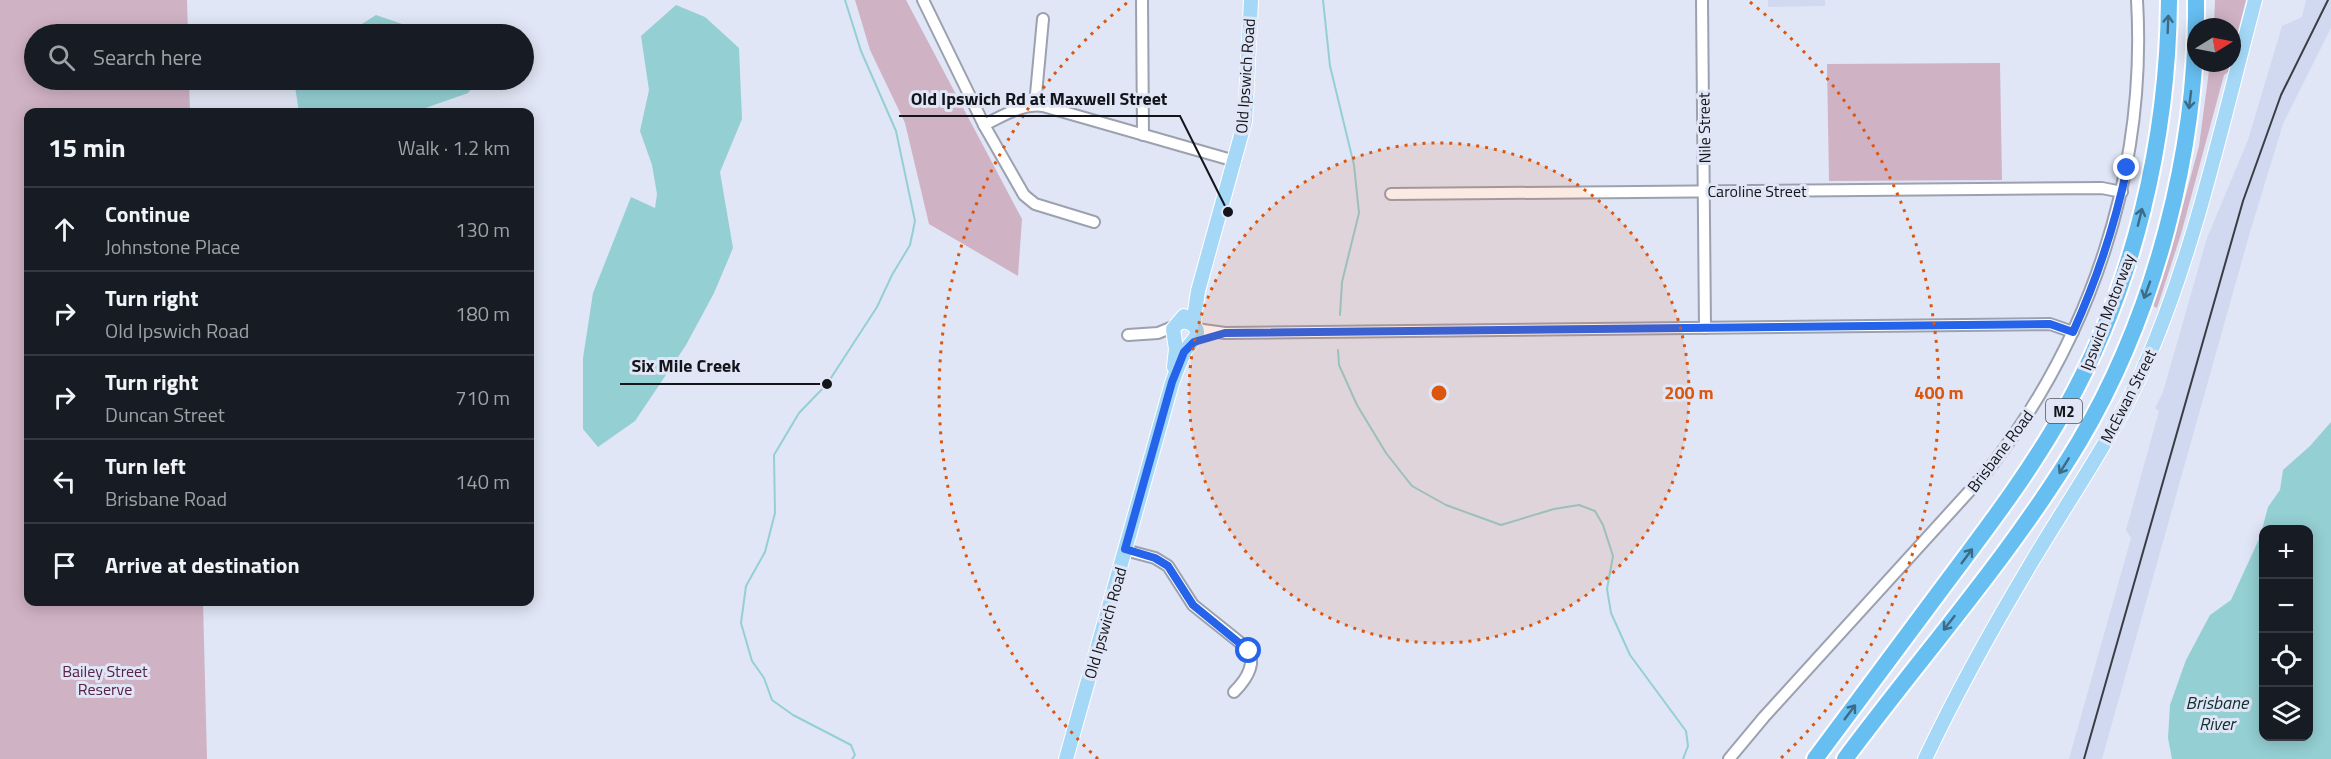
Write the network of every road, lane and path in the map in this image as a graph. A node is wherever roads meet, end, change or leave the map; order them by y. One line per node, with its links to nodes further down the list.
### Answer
1 (923, 0): 11 (street)
2 (1142, 0): 12 (street)
3 (1251, 0): 13 (main road, Old Ipswich Road)
4 (1702, 0): 14 (street, Nile Street)
5 (2137, 0): 15 (street, Brisbane Road)
6 (2169, 0): 29 (highway, Ipswich Motorway / M2, one-way to 6)
7 (2196, 0): 30 (highway, Ipswich Motorway / M2, one-way to 30)
8 (2255, 0): 31 (main road, McEwan Street)
9 (1043, 20): 10 (street)
10 (1035, 105): 11 (street); 12 (street)
11 (984, 125): 17 (street)
12 (1143, 135): 13 (street)
13 (1235, 161): 18 (main road, Old Ipswich Road)
14 (1704, 191): 15 (street, Caroline Street); 16 (street, Caroline Street); 19 (street, Nile Street)
15 (2122, 192): 21 (street, Brisbane Road)
16 (1391, 194)
17 (1094, 222)
18 (1198, 291): 20 (main road, Old Ipswich Road); 23 (main road, Old Ipswich Road)
19 (1705, 328): 21 (street); 23 (street)
20 (1175, 331): 22 (street); 23 (main road); 23 (main road); 24 (main road, Old Ipswich Road)
21 (2073, 332): 28 (street, Brisbane Road)
22 (1128, 335)
23 (1193, 335): 24 (main road, Old Ipswich Road)
24 (1172, 382): 25 (main road, Old Ipswich Road)
25 (1125, 549): 26 (street); 27 (main road, Old Ipswich Road)
26 (1234, 692)
27 (1066, 759)
28 (1730, 759)
29 (1815, 759)
30 (1845, 759)
31 (1925, 759)

